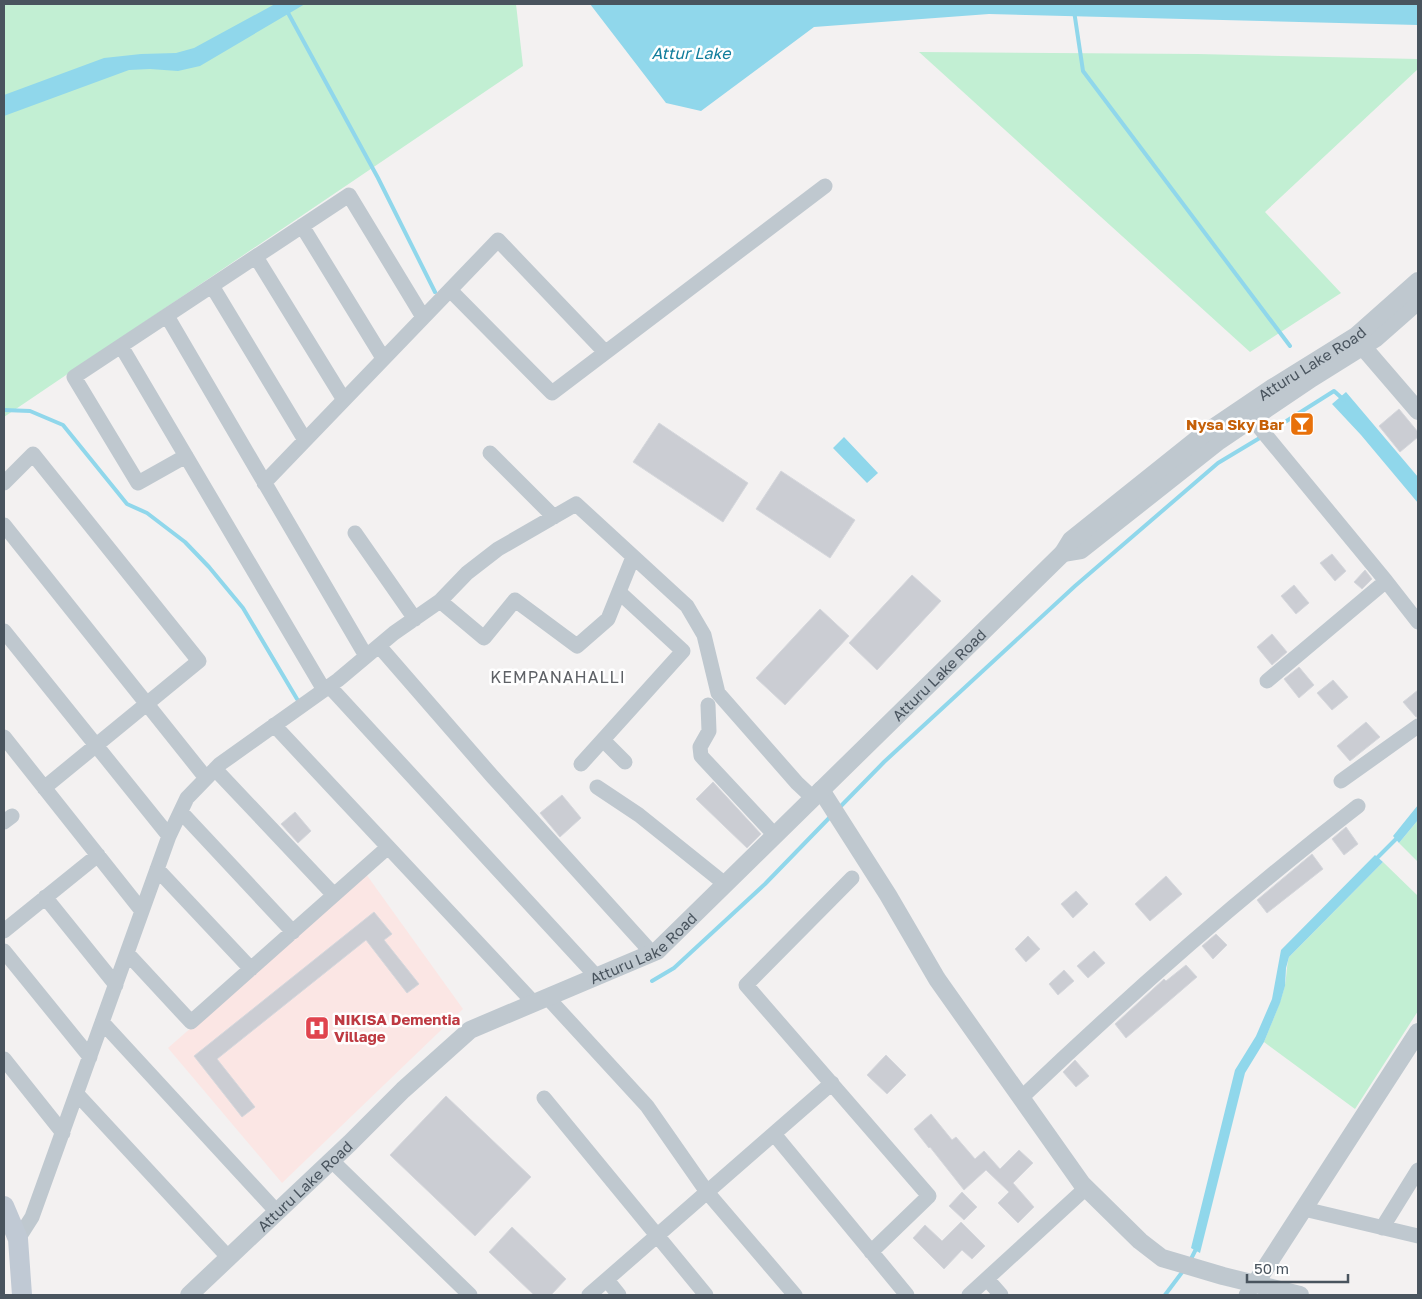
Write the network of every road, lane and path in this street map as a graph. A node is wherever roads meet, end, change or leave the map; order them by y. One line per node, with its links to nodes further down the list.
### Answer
1 (825, 186): 12 (street)
2 (302, 226): 3 (street); 9 (street); 13 (street)
3 (256, 257): 5 (street); 14 (street)
4 (1418, 281): 16 (street, Atturu Lake Road)
5 (212, 286): 8 (street); 17 (street)
6 (450, 290): 9 (street); 12 (street); 12 (street)
7 (1418, 301): 11 (street, Atturu Lake Road)
8 (167, 316): 10 (street); 21 (street)
9 (423, 317): 13 (street)
10 (121, 346): 19 (street); 19 (street)
11 (1363, 347): 15 (street); 16 (street, Atturu Lake Road)
12 (606, 352)
13 (383, 358): 14 (street)
14 (344, 400): 17 (street)
15 (1418, 411)
16 (1247, 413): 26 (street); 51 (street, Atturu Lake Road)
17 (305, 440): 21 (street)
18 (490, 452): 22 (street)
19 (186, 456): 37 (street)
20 (4, 483): 38 (street)
21 (264, 483): 35 (street)
22 (554, 517): 25 (street); 28 (street)
23 (4, 525): 38 (street)
24 (354, 533): 29 (street)
25 (634, 557): 27 (street); 32 (street)
26 (1386, 581): 30 (street); 36 (street)
27 (619, 592): 28 (street); 34 (street)
28 (440, 601): 29 (street)
29 (415, 619): 33 (street)
30 (1418, 622)
31 (4, 631): 44 (street)
32 (704, 635): 34 (street); 51 (street)
33 (379, 646): 35 (street); 67 (street)
34 (683, 651): 43 (street)
35 (366, 656): 37 (street)
36 (1267, 681)
37 (327, 688): 40 (street); 70 (street)
38 (146, 704): 44 (street); 47 (street)
39 (708, 705): 54 (street)
40 (274, 725): 47 (street); 56 (street)
41 (1418, 726): 48 (street)
42 (4, 737): 50 (street)
43 (603, 740): 45 (street); 46 (street)
44 (96, 745): 50 (street); 55 (street)
45 (625, 762)
46 (580, 764)
47 (211, 774): 53 (street); 61 (street)
48 (1341, 781)
49 (597, 787): 60 (street)
50 (44, 788): 57 (street)
51 (817, 794): 60 (street, Atturu Lake Road); 80 (street)
52 (1358, 806): 80 (street)
53 (181, 812): 55 (street); 65 (street)
54 (771, 831)
55 (169, 836): 58 (street)
56 (387, 848): 61 (street); 72 (street)
57 (98, 855): 62 (street); 63 (street)
58 (157, 869): 63 (street); 69 (street)
59 (852, 878): 77 (street)
60 (725, 884): 67 (street, Atturu Lake Road)
61 (334, 895): 65 (street)
62 (45, 897): 64 (street); 71 (street)
63 (142, 910): 68 (street)
64 (4, 931)
65 (293, 932): 69 (street)
66 (4, 951): 75 (street)
67 (652, 953): 70 (street, Atturu Lake Road)
68 (127, 954): 69 (street); 71 (street)
69 (250, 969)
70 (596, 976): 72 (street, Atturu Lake Road)
71 (116, 984): 73 (street)
72 (540, 1000): 83 (street, Atturu Lake Road); 86 (street)
73 (102, 1022): 75 (street); 89 (street)
74 (1418, 1032): 87 (street)
75 (90, 1057): 78 (street)
76 (4, 1059): 81 (street)
77 (832, 1083): 82 (street); 94 (street)
78 (77, 1094): 81 (street); 95 (street)
79 (544, 1098): 91 (street)
80 (1021, 1098): 85 (street)
81 (63, 1133): 93 (street)
82 (774, 1134): 86 (street); 94 (street)
83 (332, 1161): 89 (street, Atturu Lake Road); 100 (street)
84 (1418, 1170): 90 (street)
85 (1086, 1188): 96 (street); 98 (street)
86 (707, 1192): 91 (street); 105 (street)
87 (1304, 1209): 90 (street); 98 (street)
88 (5, 1211): 93 (main road)
89 (278, 1212): 95 (street, Atturu Lake Road)
90 (1382, 1228): 92 (street)
91 (657, 1236): 97 (street); 104 (street)
92 (1418, 1236)
93 (18, 1239): 101 (main road)
94 (871, 1252): 106 (street)
95 (229, 1258): 99 (street, Atturu Lake Road)
96 (987, 1279): 107 (street); 108 (street)
97 (607, 1280): 102 (street); 103 (street)
98 (1250, 1290): 109 (street)
99 (196, 1293)
100 (463, 1293)
101 (22, 1295)
102 (589, 1295)
103 (619, 1295)
104 (706, 1295)
105 (795, 1295)
106 (907, 1295)
107 (969, 1295)
108 (1002, 1295)
109 (1300, 1295)

